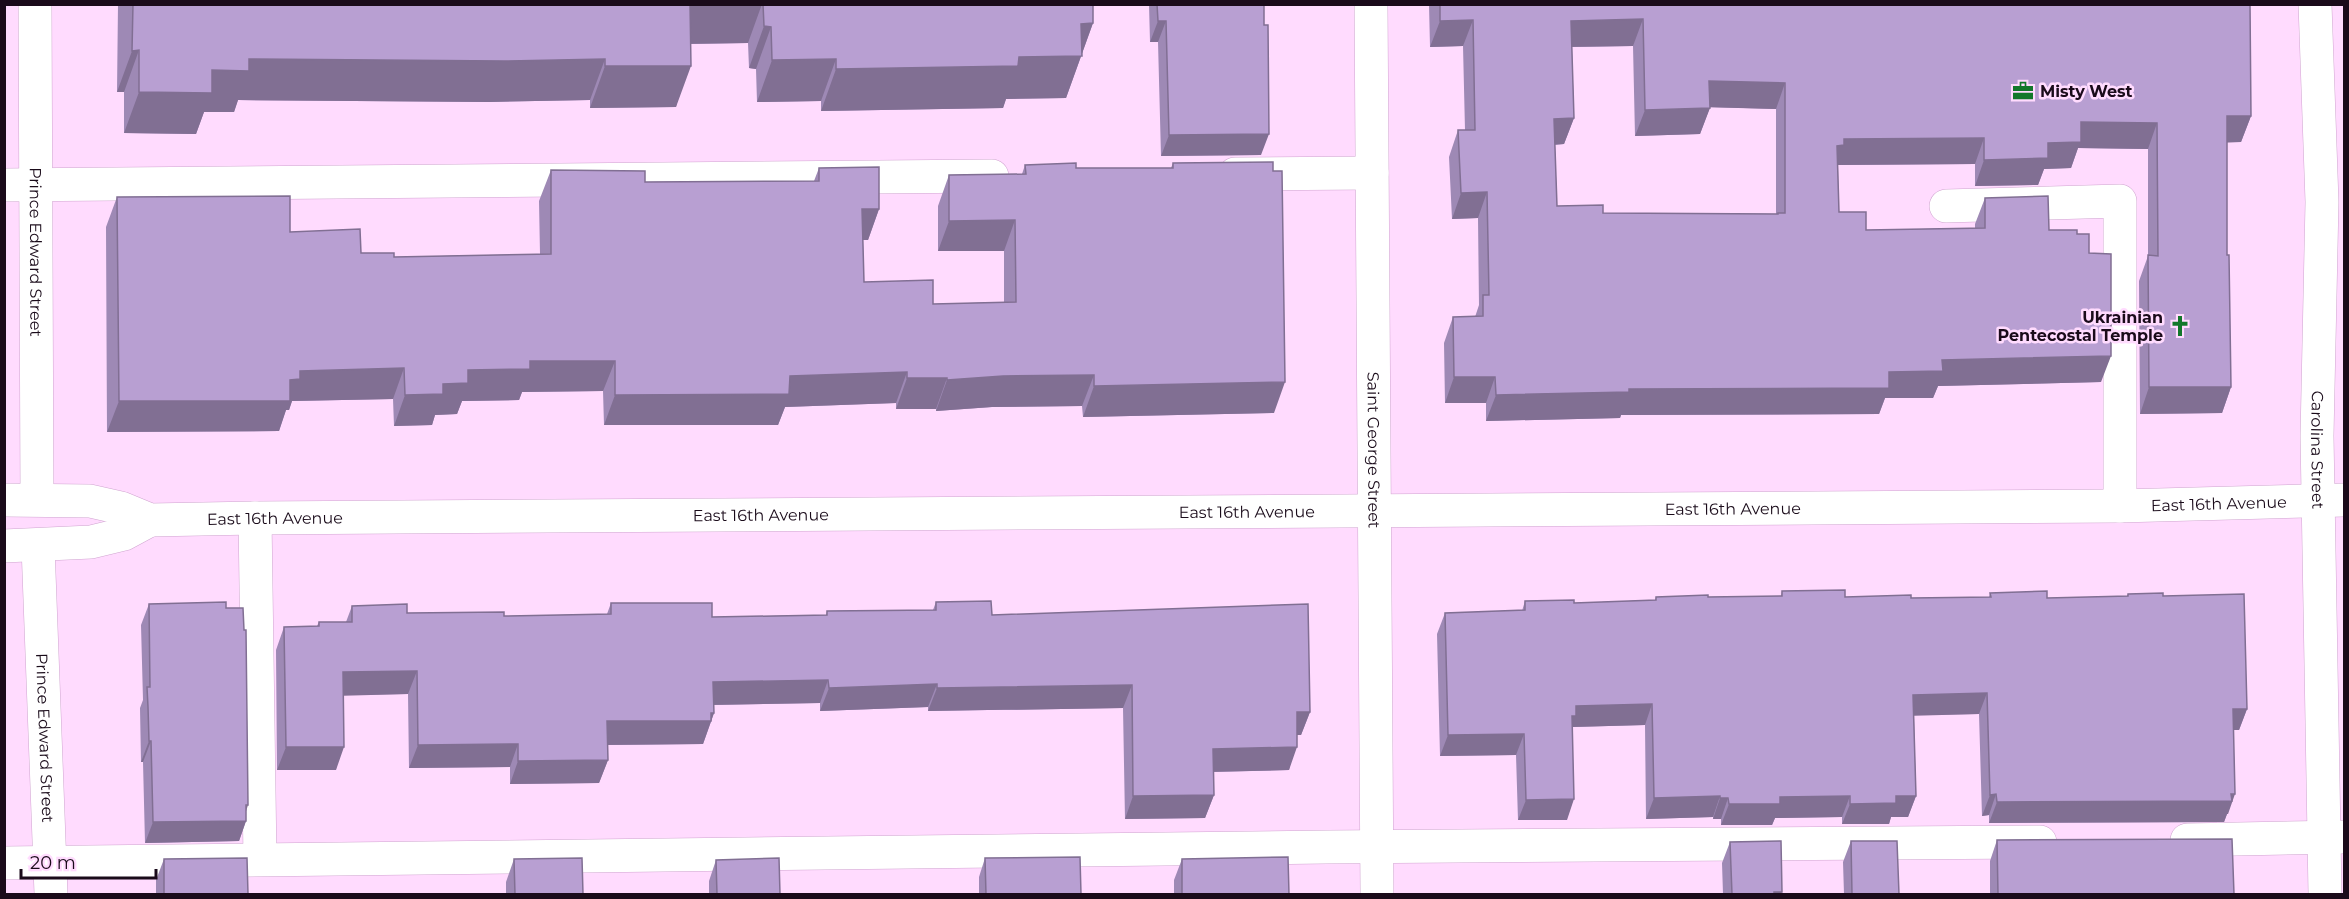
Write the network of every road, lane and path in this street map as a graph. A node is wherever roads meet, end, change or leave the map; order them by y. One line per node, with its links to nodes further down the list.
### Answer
1 (35, 4): 7 (street, Prince Edward Street)
2 (1371, 4): 4 (street, Saint George Street)
3 (2315, 4): 8 (street, Carolina Street)
4 (1372, 173): 5 (street); 14 (street, Saint George Street)
5 (1201, 174)
6 (1024, 175): 7 (street)
7 (20, 185): 10 (street, Prince Edward Street)
8 (2333, 202): 12 (street, Carolina Street)
9 (1946, 206): 13 (street)
10 (37, 499): 11 (street, East 16th Avenue); 16 (street, East 16th Avenue)
11 (4, 500)
12 (2331, 500): 13 (street, East 16th Avenue); 19 (street, Carolina Street)
13 (2120, 506): 14 (street, East 16th Avenue)
14 (1376, 511): 15 (street, East 16th Avenue); 22 (street, Saint George Street)
15 (255, 518): 16 (street, East 16th Avenue); 23 (street)
16 (150, 520): 18 (street, East 16th Avenue)
17 (4, 546): 18 (street, East 16th Avenue)
18 (38, 546): 24 (street, Prince Edward Street)
19 (2335, 837): 20 (street); 28 (street, Carolina Street)
20 (2153, 841)
21 (2069, 842): 22 (street)
22 (1377, 847): 23 (street); 27 (street, Saint George Street)
23 (260, 859): 24 (street)
24 (51, 862): 25 (street); 26 (street, Prince Edward Street)
25 (4, 863)
26 (51, 894)
27 (1377, 894)
28 (2325, 894)

